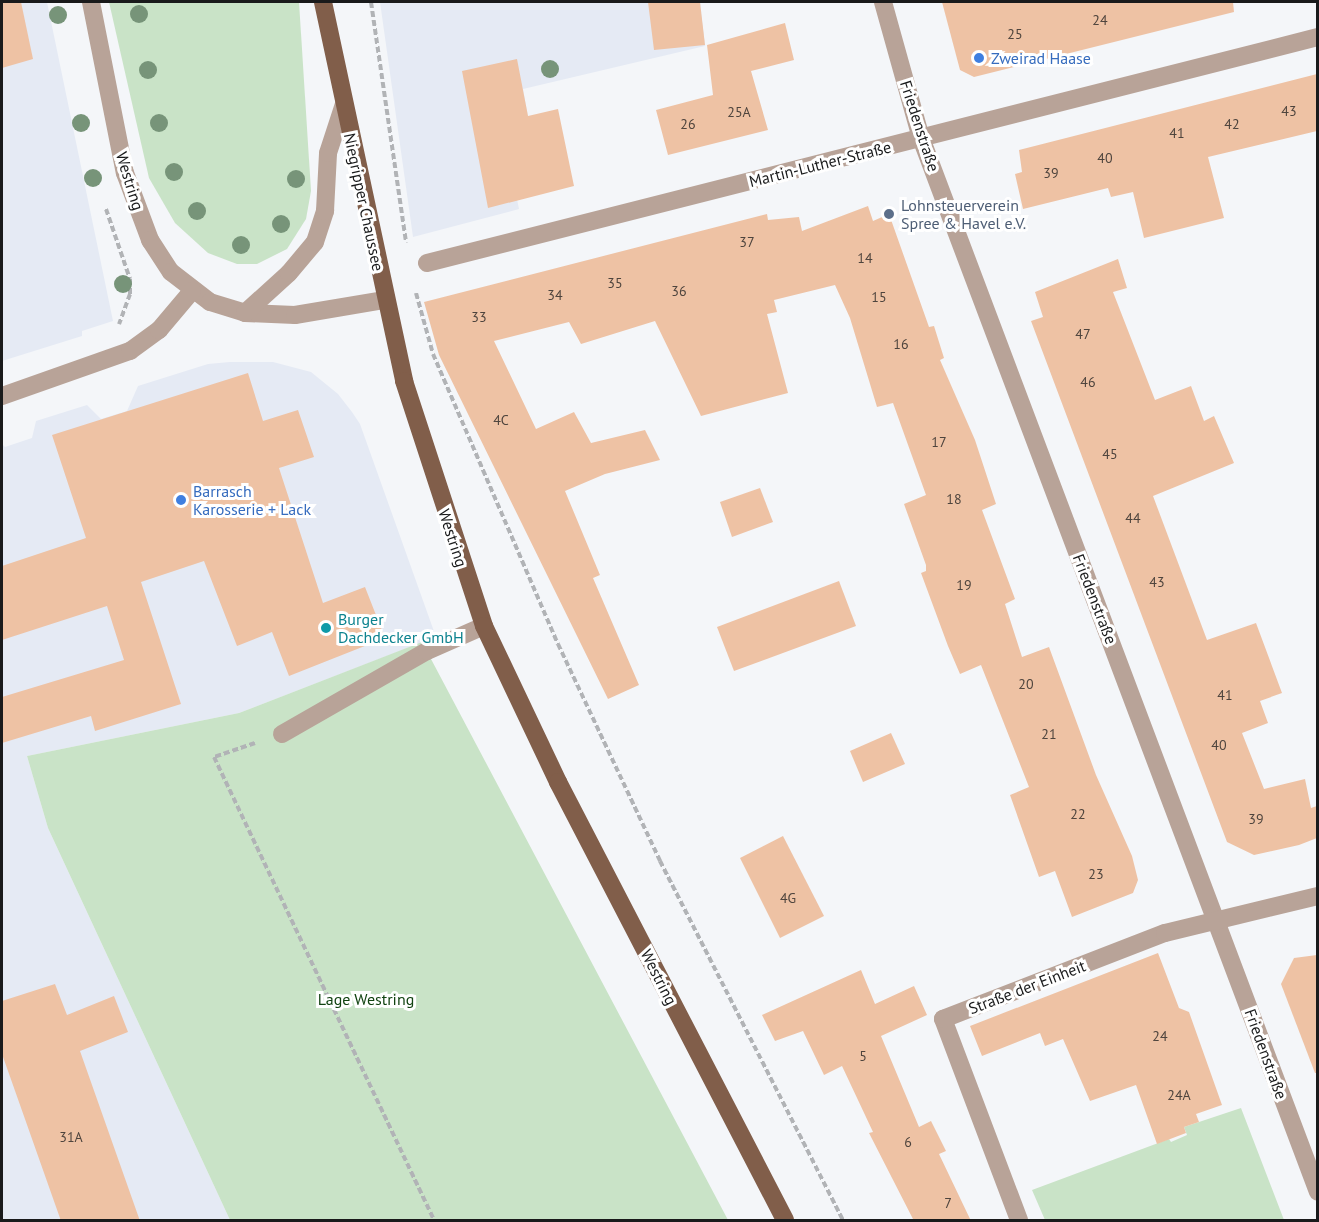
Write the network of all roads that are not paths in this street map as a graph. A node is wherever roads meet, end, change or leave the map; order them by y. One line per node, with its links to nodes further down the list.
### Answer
1 (91, 2): 8 (street, Westring)
2 (323, 2): 5 (main road, Niegripper Chaussee)
3 (883, 2): 6 (street, Friedenstraße)
4 (1317, 37): 6 (street, Martin-Luther-Straße)
5 (344, 104): 9 (main road, Niegripper Chaussee); 10 (street, Niegripper Chaussee)
6 (921, 138): 7 (street, Martin-Luther-Straße); 15 (street, Friedenstraße)
7 (427, 263)
8 (192, 291): 10 (street, Westring); 11 (street)
9 (385, 300): 10 (street, Westring); 12 (main road, Westring)
10 (244, 314)
11 (2, 396)
12 (484, 626): 13 (street); 17 (main road, Westring)
13 (282, 734)
14 (1317, 896): 15 (street, Straße der Einheit)
15 (1216, 920): 16 (street, Friedenstraße); 18 (street, Straße der Einheit)
16 (1317, 1192)
17 (785, 1221)
18 (1019, 1221)

